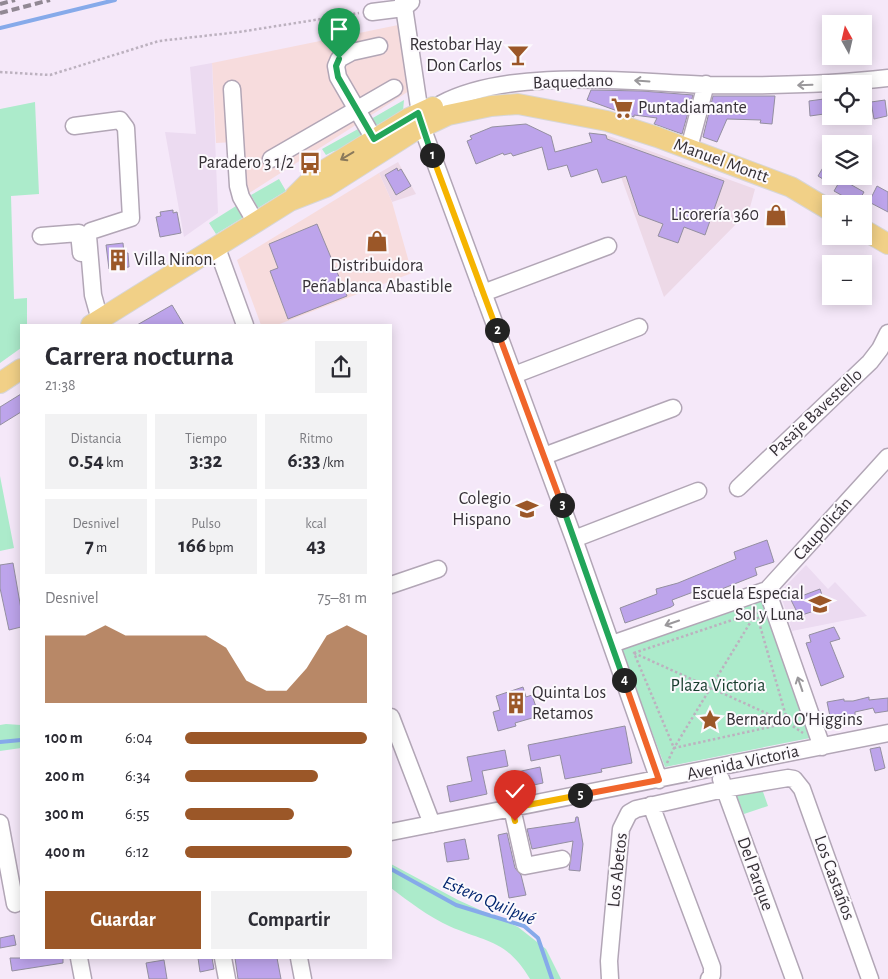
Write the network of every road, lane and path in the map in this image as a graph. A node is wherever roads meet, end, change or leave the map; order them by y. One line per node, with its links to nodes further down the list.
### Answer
1 (406, 3): 2 (street); 11 (street)
2 (372, 12): 4 (path)
3 (379, 46): 10 (street)
4 (0, 72)
5 (888, 78): 6 (street, Baquedano, one-way to 6)
6 (706, 84): 9 (street, Baquedano, one-way to 9); 15 (street)
7 (394, 88): 10 (street)
8 (232, 89): 19 (street)
9 (441, 104): 11 (main road, Baquedano); 12 (main road, Manuel Montt)
10 (356, 110): 14 (street); 16 (street)
11 (420, 120): 12 (main road, Manuel Montt); 14 (main road, Baquedano); 17 (main road, Baquedano); 25 (street)
12 (607, 121): 15 (main road, Manuel Montt)
13 (74, 126): 26 (street)
14 (374, 139): 17 (main road, Baquedano, one-way to 17)
15 (689, 148): 18 (main road, Manuel Montt)
16 (271, 159)
17 (290, 201): 19 (main road, Baquedano)
18 (822, 206)
19 (256, 223): 24 (main road, Baquedano)
20 (872, 235): 22 (main road)
21 (41, 236): 26 (street)
22 (888, 244)
23 (608, 246): 25 (street)
24 (217, 248): 26 (main road, Baquedano); 27 (street)
25 (483, 294): 31 (street)
26 (93, 323)
27 (245, 324)
28 (639, 327): 31 (street)
29 (888, 333): 36 (street, Pasaje Bavestello)
30 (20, 370): 32 (main road)
31 (514, 375): 34 (street)
32 (0, 383)
33 (673, 408): 34 (street)
34 (544, 456): 38 (street)
35 (888, 457): 41 (street, Caupolicán)
36 (738, 488)
37 (698, 491): 38 (street)
38 (574, 538): 43 (street)
39 (438, 569): 40 (street)
40 (392, 585)
41 (767, 590): 42 (path); 43 (street, Caupolicán, one-way to 43); 49 (street, one-way to 41)
42 (756, 612): 44 (path); 45 (path); 47 (path)
43 (612, 644): 44 (path); 53 (street)
44 (634, 653): 45 (path); 50 (path)
45 (711, 687): 47 (path); 50 (path)
46 (392, 720): 58 (street)
47 (788, 723): 49 (path); 50 (path)
48 (888, 733): 49 (street, Avenida Victoria)
49 (822, 747): 51 (street, Avenida Victoria)
50 (674, 748): 53 (path)
51 (717, 768): 53 (street, Avenida Victoria); 54 (street, Del Parque)
52 (794, 779): 54 (street, Los Abetos); 71 (street, Los Castaños)
53 (659, 780): 56 (street, Avenida Victoria)
54 (724, 789): 55 (street, Los Abetos); 70 (street, Del Parque)
55 (651, 805): 65 (street); 69 (street, Los Abetos)
56 (512, 808): 58 (street, Avenida Victoria); 60 (street)
57 (0, 823): 61 (street)
58 (432, 824): 59 (street, Avenida Victoria)
59 (392, 832)
60 (562, 859)
61 (12, 904)
62 (79, 959): 66 (street)
63 (223, 959): 67 (street)
64 (299, 959): 68 (street)
65 (710, 977)
66 (83, 979)
67 (227, 979)
68 (303, 979)
69 (610, 979)
70 (794, 979)
71 (870, 979)

